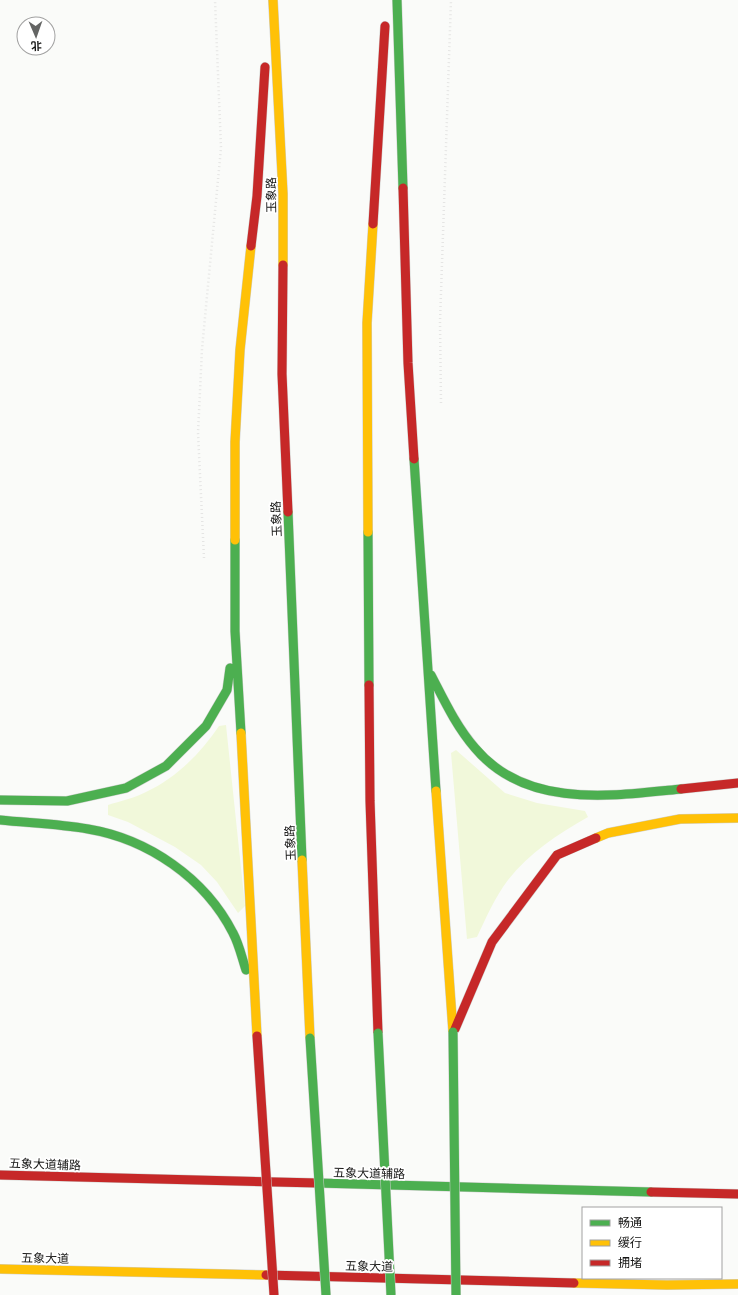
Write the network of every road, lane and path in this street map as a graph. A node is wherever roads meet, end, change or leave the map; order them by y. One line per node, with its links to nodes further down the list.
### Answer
1 (215, 0): 8 (path)
2 (268, 0): 9 (main road)
3 (273, 0): 22 (main road, 玉象路, bridge)
4 (397, 0): 10 (main road)
5 (451, 0): 7 (path)
6 (386, 16): 23 (main road, bridge)
7 (442, 408)
8 (204, 562)
9 (235, 631): 12 (main road); 15 (main road)
10 (427, 668): 11 (main road); 16 (main road)
11 (738, 783)
12 (0, 800)
13 (738, 818): 16 (main road)
14 (0, 820): 15 (main road)
15 (254, 992): 21 (main road, bridge)
16 (454, 1032): 24 (main road, bridge)
17 (0, 1175): 18 (main road, 五象大道辅路)
18 (738, 1194)
19 (0, 1269): 20 (main road, 五象大道)
20 (738, 1284)
21 (274, 1295)
22 (326, 1295)
23 (391, 1295)
24 (456, 1295)

